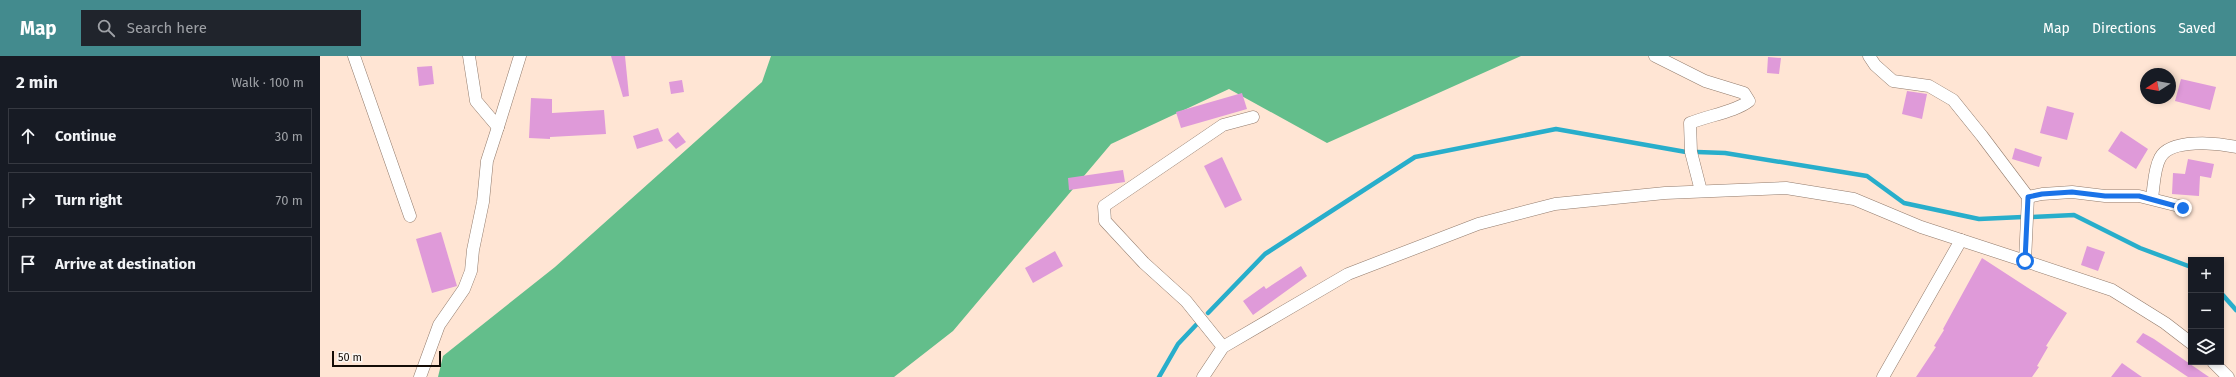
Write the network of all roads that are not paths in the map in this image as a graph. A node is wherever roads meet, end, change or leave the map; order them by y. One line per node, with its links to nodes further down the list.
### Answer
1 (354, 56): 13 (street)
2 (469, 56): 7 (street)
3 (520, 56): 7 (street)
4 (1655, 56): 9 (street)
5 (1869, 56): 10 (street)
6 (1253, 118): 17 (street)
7 (498, 127): 19 (street)
8 (2236, 146): 11 (street)
9 (1701, 191): 14 (street); 17 (street)
10 (2028, 197): 11 (street); 15 (street)
11 (2152, 198): 12 (street)
12 (2183, 208)
13 (410, 216)
14 (1961, 240): 15 (street); 21 (street)
15 (2025, 261): 16 (street)
16 (2188, 341)
17 (1223, 347): 20 (street)
18 (2216, 365): 22 (street)
19 (420, 377)
20 (1203, 377)
21 (1883, 377)
22 (2228, 377)

